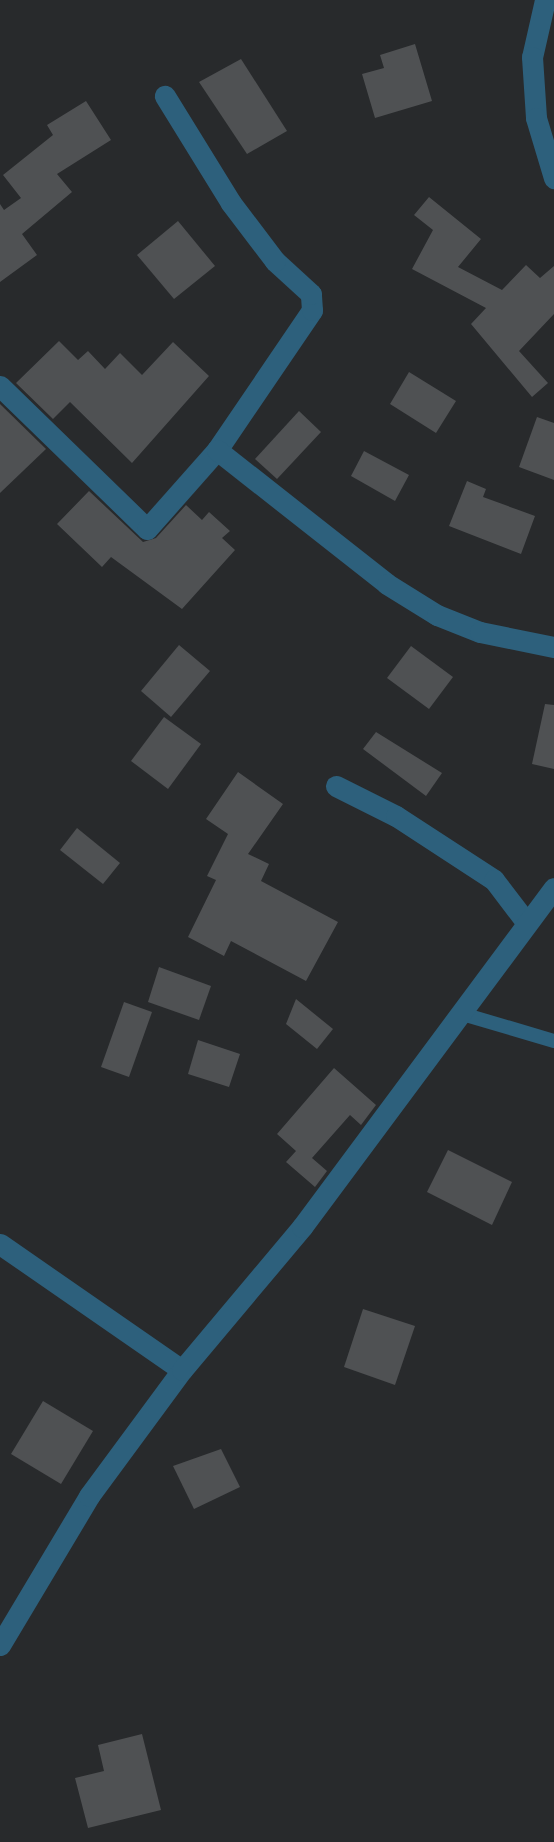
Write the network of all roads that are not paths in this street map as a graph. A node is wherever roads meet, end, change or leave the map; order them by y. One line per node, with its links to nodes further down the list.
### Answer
1 (545, 0): 3 (street)
2 (165, 96): 5 (street)
3 (554, 178)
4 (0, 386): 5 (street)
5 (217, 450): 6 (street)
6 (554, 647)
7 (336, 786): 9 (street)
8 (554, 888): 9 (street)
9 (526, 922): 10 (street)
10 (459, 1013): 11 (lane); 13 (street)
11 (554, 1041)
12 (0, 1244): 13 (street)
13 (181, 1370): 14 (street)
14 (0, 1645)

